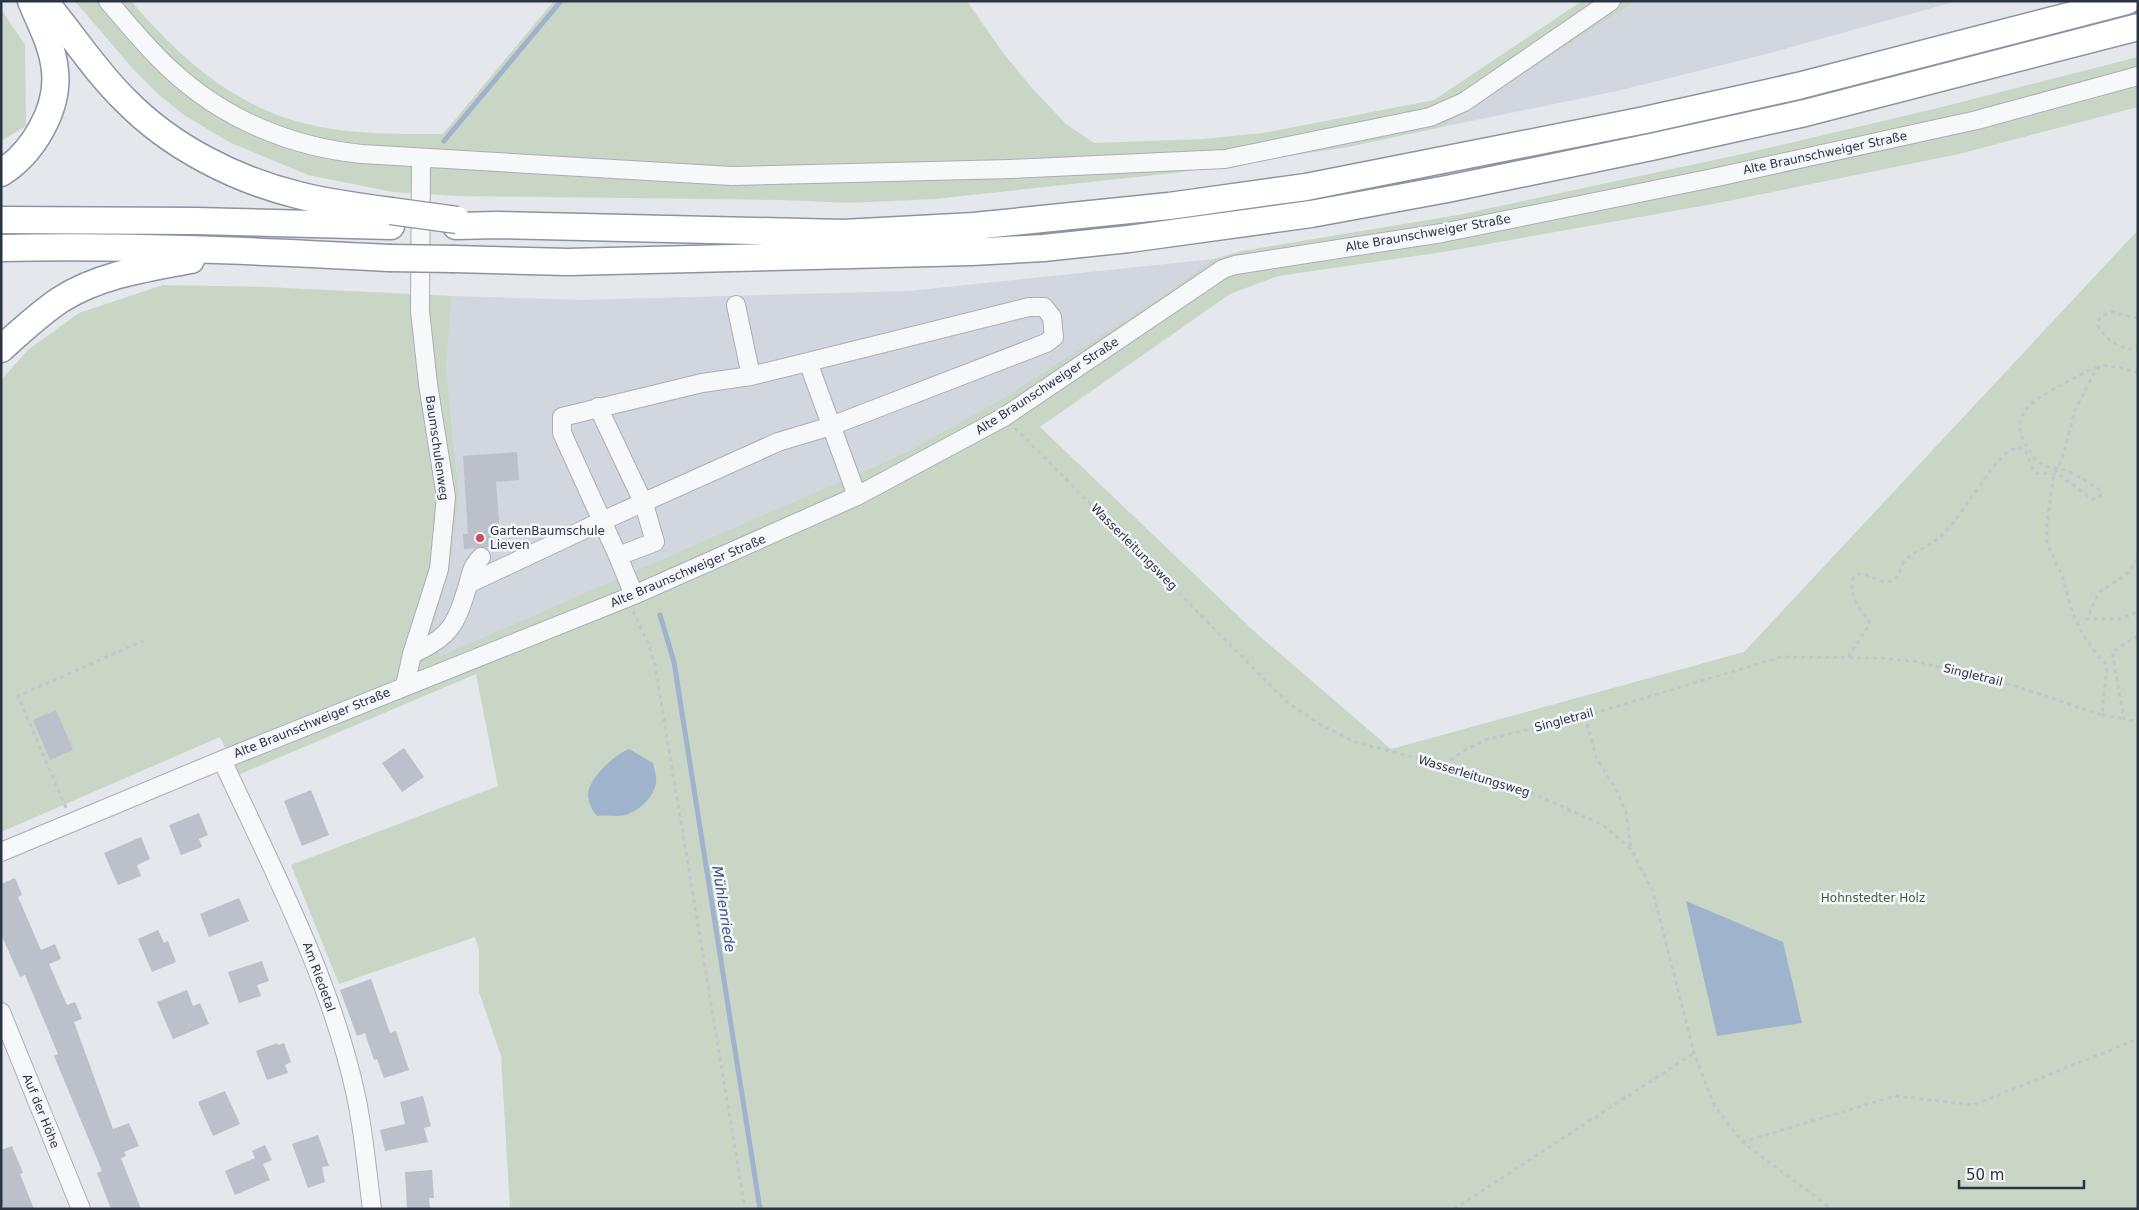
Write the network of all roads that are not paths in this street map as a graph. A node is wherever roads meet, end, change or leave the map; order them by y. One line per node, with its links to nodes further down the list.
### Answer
1 (31, 1): 9 (highway)
2 (44, 1): 10 (highway)
3 (108, 1): 8 (street)
4 (1611, 1): 8 (street)
5 (2127, 1): 10 (highway)
6 (2138, 27): 13 (highway, bridge)
7 (2138, 76): 20 (street, Alte Braunschweiger Straße)
8 (421, 158): 27 (street, Baumschulenweg)
9 (1, 173)
10 (391, 218): 11 (highway)
11 (1, 220)
12 (1, 248): 13 (highway)
13 (243, 250): 15 (highway)
14 (736, 305): 17 (street)
15 (1, 349)
16 (808, 362): 17 (street); 19 (street); 19 (street)
17 (751, 376): 18 (street)
18 (598, 407): 21 (street); 22 (street)
19 (831, 426): 20 (street); 21 (street)
20 (857, 496): 26 (street, Alte Braunschweiger Straße)
21 (644, 504): 22 (street); 23 (street)
22 (602, 521): 23 (street); 25 (street)
23 (618, 556): 26 (street)
24 (481, 558): 25 (street)
25 (468, 584): 27 (street)
26 (630, 596): 28 (street, Alte Braunschweiger Straße)
27 (412, 654): 28 (street, Baumschulenweg)
28 (405, 686): 29 (street, Alte Braunschweiger Straße)
29 (222, 760): 30 (street, Alte Braunschweiger Straße); 33 (street, Am Riedetal)
30 (1, 852)
31 (1, 1012): 32 (street, Auf der Höhe)
32 (81, 1209)
33 (372, 1209)

